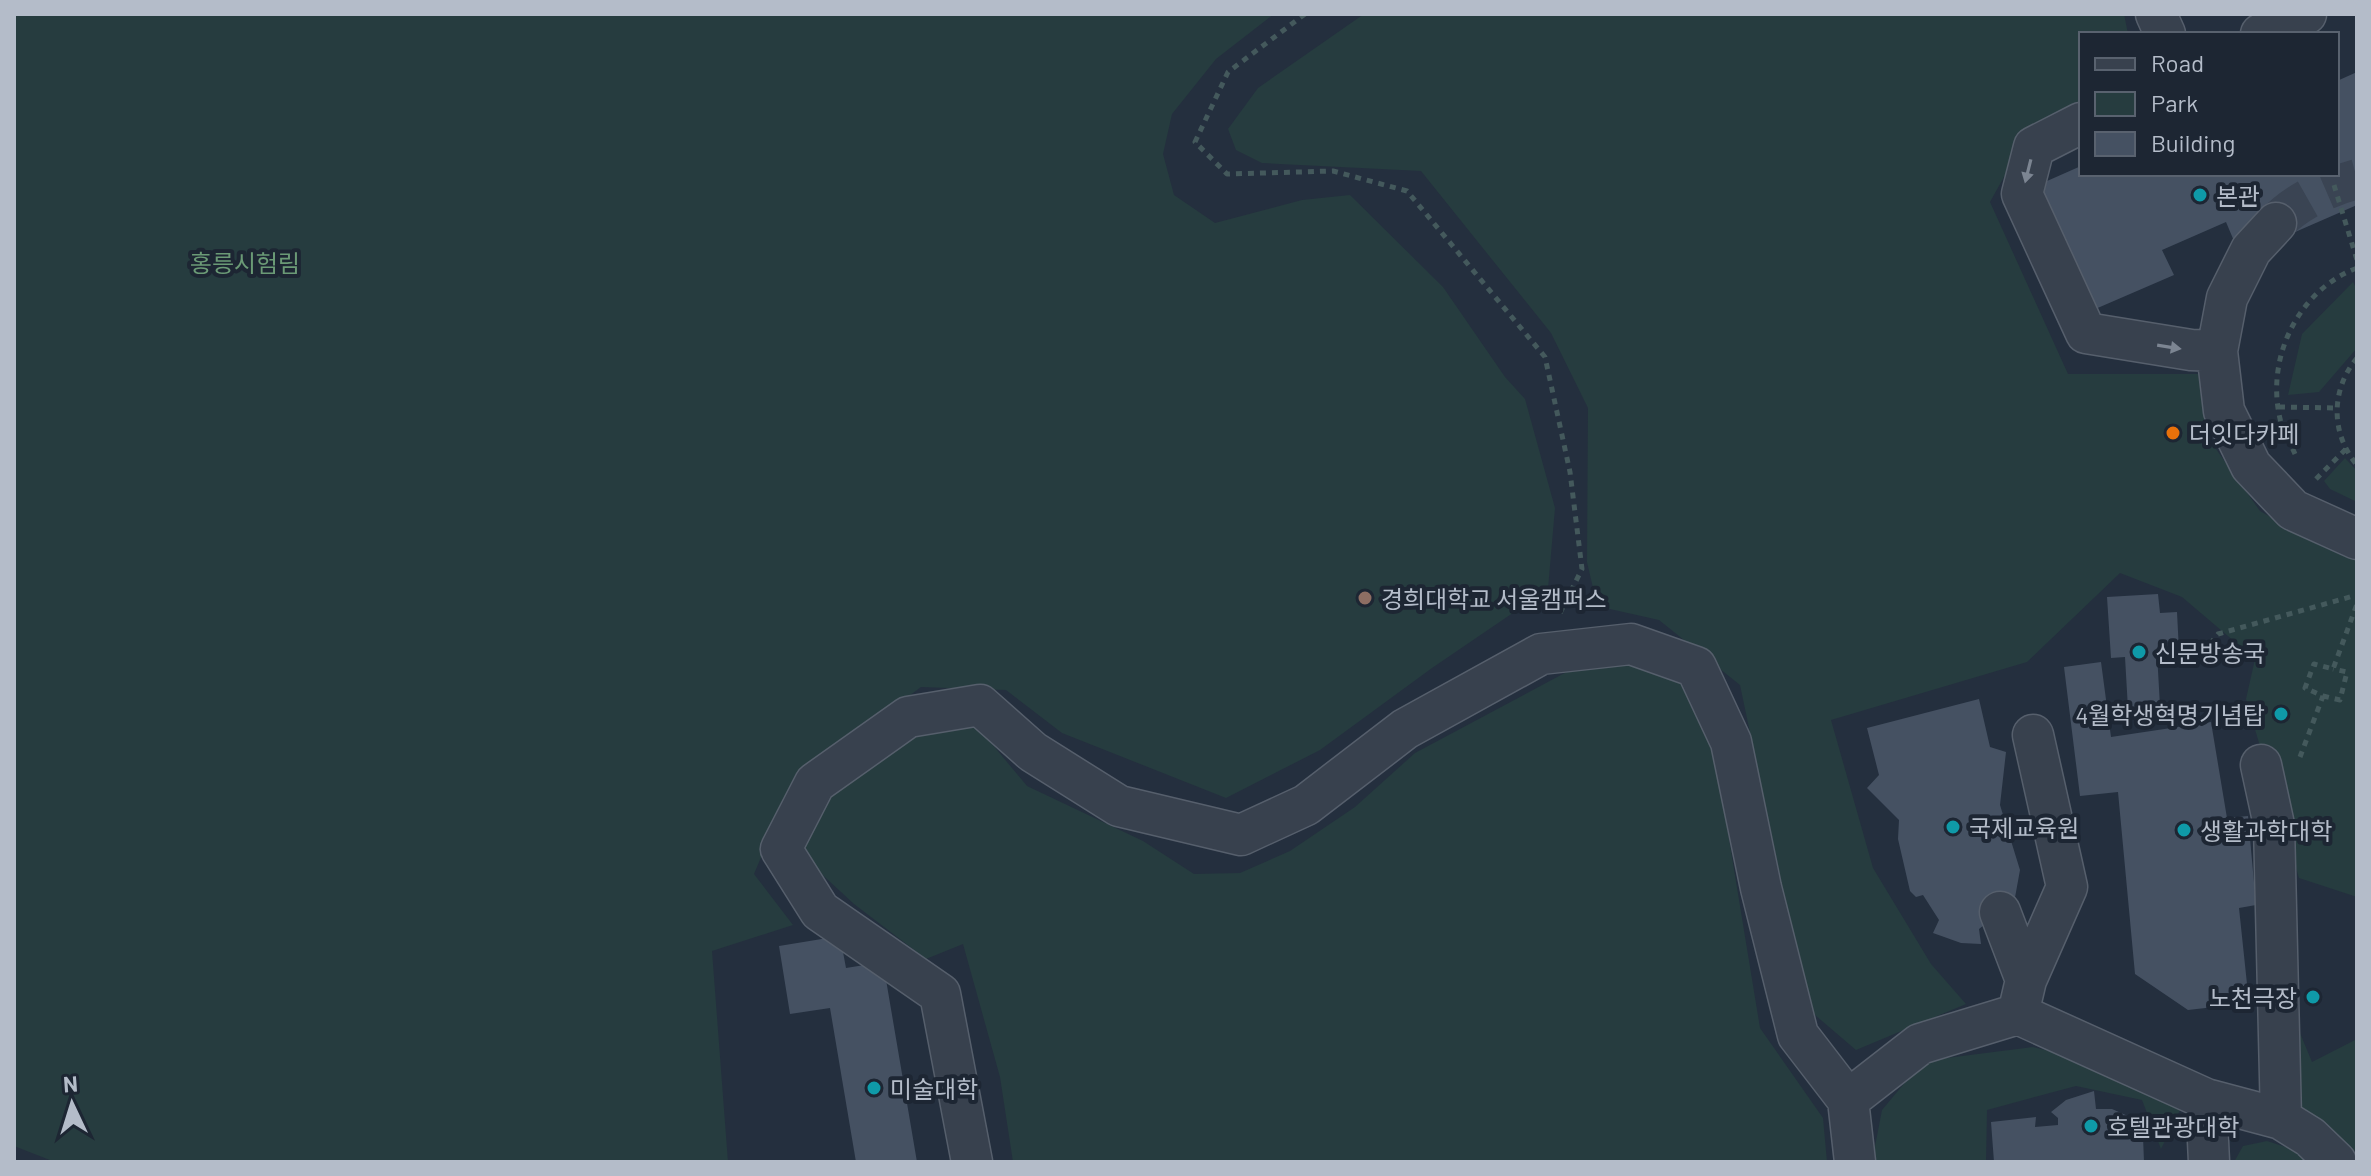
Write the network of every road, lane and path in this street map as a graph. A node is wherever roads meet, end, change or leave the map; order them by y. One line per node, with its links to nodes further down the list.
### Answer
1 (1305, 14): 22 (path)
2 (2306, 14): 3 (lane)
3 (2266, 32)
4 (2079, 124): 9 (lane, one-way to 9)
5 (2334, 185): 7 (path)
6 (2276, 223): 9 (lane)
7 (2357, 260)
8 (2357, 268): 11 (path)
9 (2217, 351): 19 (lane)
10 (2357, 358): 12 (path)
11 (2279, 407): 12 (path); 14 (path)
12 (2337, 408): 13 (path)
13 (2346, 449): 15 (path); 17 (path)
14 (2301, 465)
15 (2357, 465)
16 (2308, 472): 17 (path)
17 (2316, 480): 18 (path)
18 (2323, 488)
19 (2357, 539)
20 (2357, 595): 23 (path)
21 (2357, 604): 24 (path)
22 (1541, 654): 31 (lane); 33 (lane)
23 (2157, 662)
24 (2333, 669): 25 (path); 25 (path)
25 (2323, 696): 27 (path)
26 (2033, 735): 29 (lane)
27 (2278, 766): 32 (lane)
28 (2000, 912): 29 (lane)
29 (2022, 997): 30 (lane); 31 (lane)
30 (2206, 1099): 32 (lane); 35 (lane)
31 (1848, 1100): 34 (lane)
32 (2281, 1119): 36 (lane)
33 (972, 1162)
34 (1855, 1162)
35 (2209, 1162)
36 (2336, 1162)

